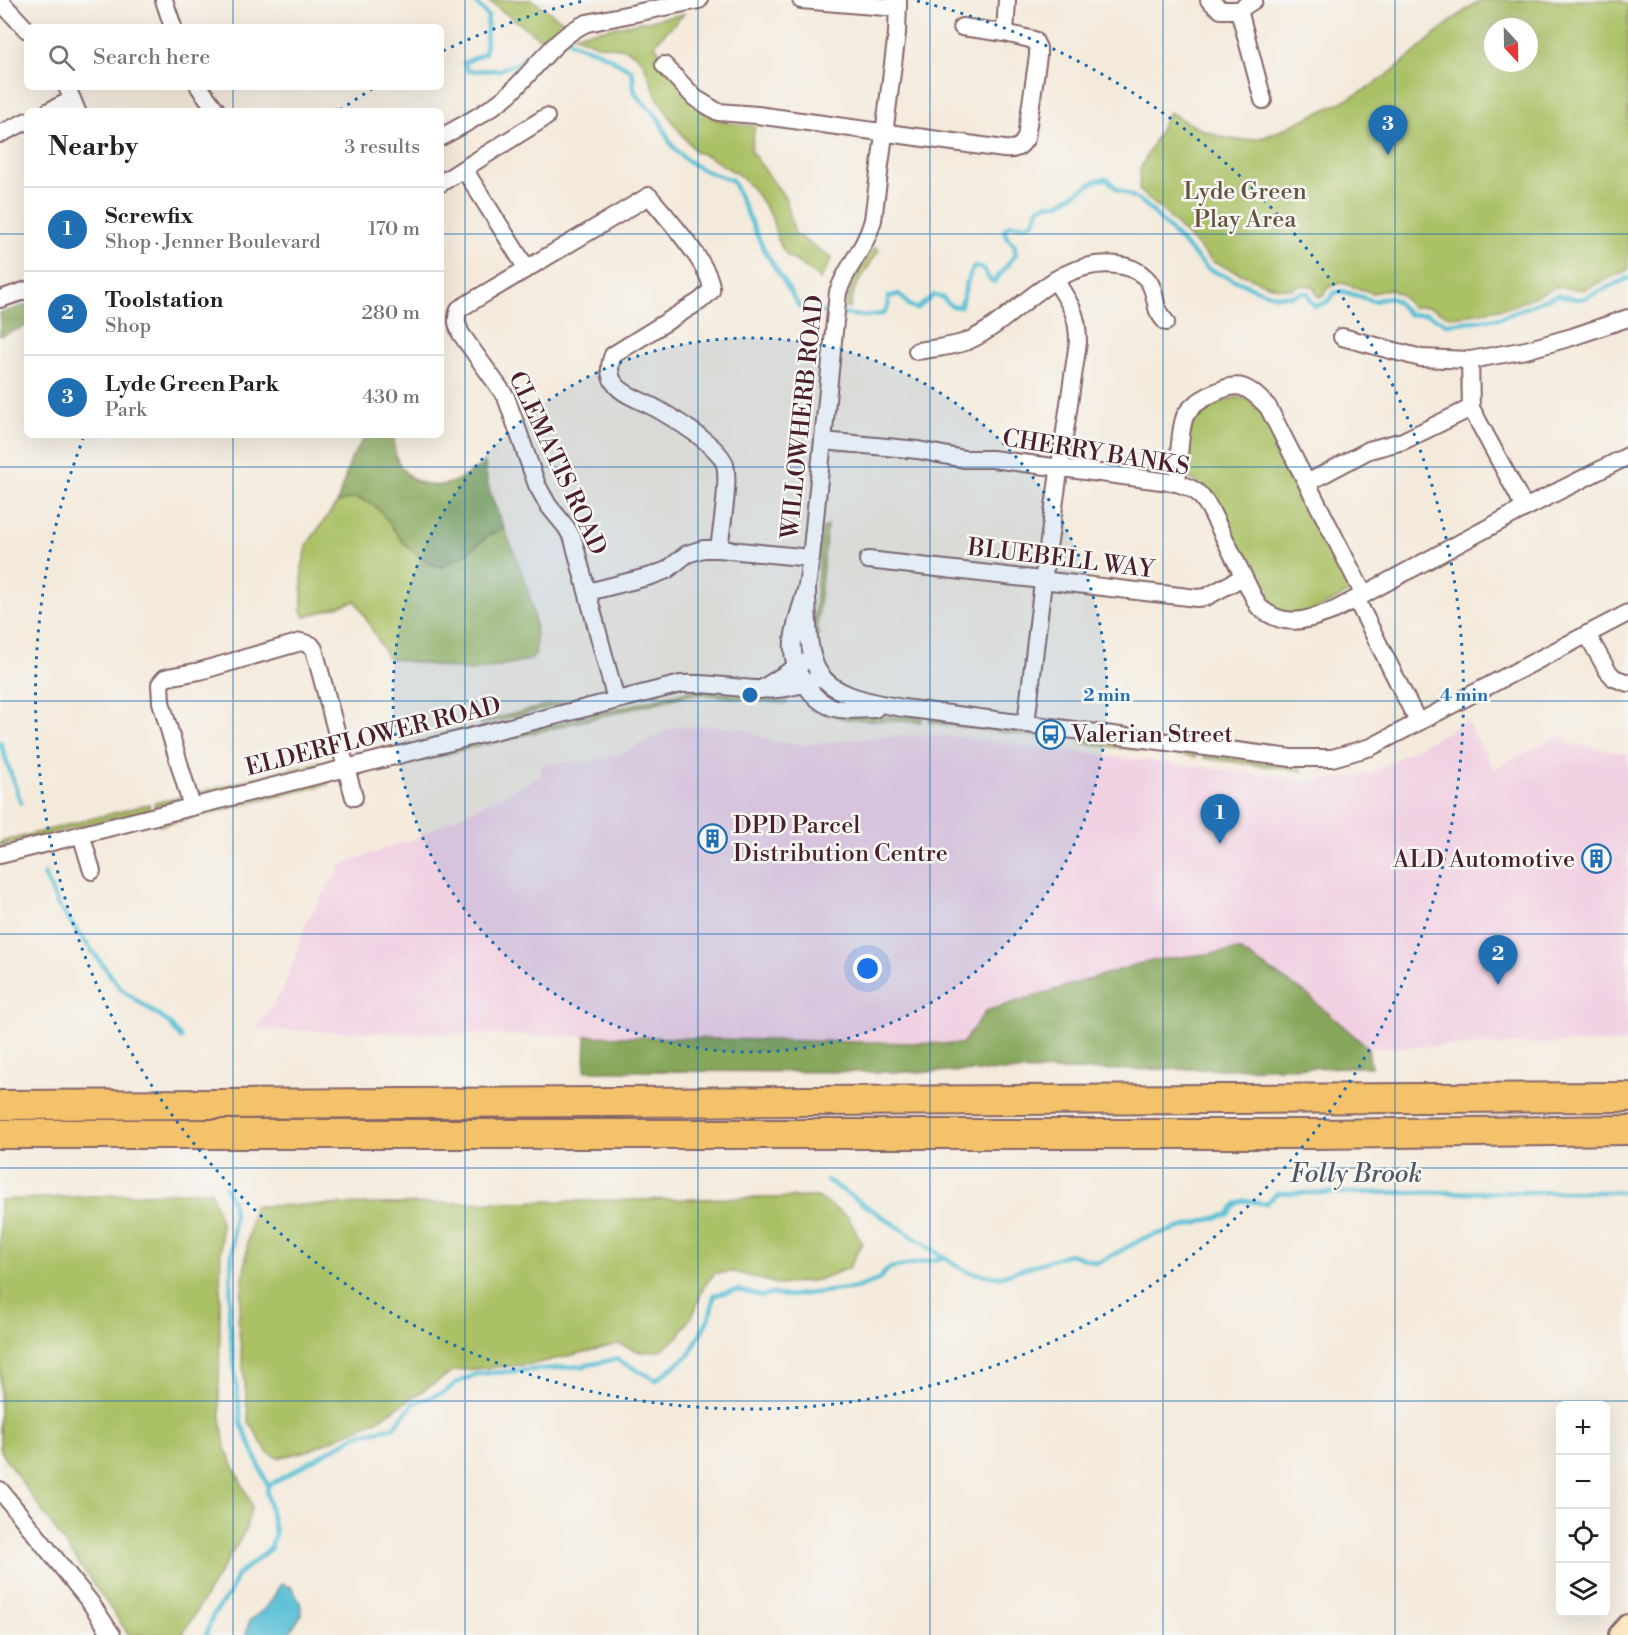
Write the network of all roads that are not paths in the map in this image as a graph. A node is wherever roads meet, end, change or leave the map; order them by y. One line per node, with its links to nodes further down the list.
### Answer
1 (164, 0): 10 (street)
2 (699, 0): 24 (street)
3 (801, 0): 8 (street)
4 (1007, 0): 13 (street)
5 (1209, 0): 9 (street)
6 (1254, 0): 9 (street)
7 (0, 1): 11 (street)
8 (898, 4): 22 (street, WILLOWHERB ROAD)
9 (1239, 10): 17 (street)
10 (172, 24)
11 (24, 27)
12 (962, 27): 13 (street)
13 (1005, 33): 22 (street)
14 (664, 65): 22 (street)
15 (201, 90): 19 (street)
16 (72, 99): 18 (street)
17 (1263, 100)
18 (56, 108)
19 (214, 108)
20 (546, 117): 25 (street)
21 (24, 123): 23 (street)
22 (885, 133): 37 (street, WILLOWHERB ROAD)
23 (0, 134)
24 (444, 135)
25 (464, 169): 26 (street); 27 (street)
26 (444, 181)
27 (527, 269): 43 (street); 49 (street, CLEMATIS ROAD)
28 (1055, 280): 32 (street); 34 (street); 39 (street)
29 (24, 291): 30 (street)
30 (0, 299)
31 (1628, 318): 35 (street)
32 (1166, 322)
33 (1342, 337): 35 (street)
34 (917, 351)
35 (1470, 360): 36 (street)
36 (1471, 408): 41 (street); 42 (street)
37 (823, 441): 39 (street, CHERRY BANKS); 44 (street, WILLOWHERB ROAD)
38 (1628, 456): 42 (street, CHERRY BANKS)
39 (1059, 469): 40 (street, CHERRY BANKS); 47 (street)
40 (1177, 483): 41 (street); 46 (street, CHERRY BANKS)
41 (1307, 483): 50 (street)
42 (1525, 508): 50 (street, CHERRY BANKS)
43 (719, 549): 44 (street); 49 (street)
44 (811, 558): 48 (street, WILLOWHERB ROAD)
45 (868, 560): 47 (street, BLUEBELL WAY)
46 (1243, 577): 47 (street, BLUEBELL WAY); 50 (street, CHERRY BANKS)
47 (1043, 582): 62 (street)
48 (807, 585): 53 (street); 54 (street, WILLOWHERB ROAD)
49 (588, 592): 59 (street, CLEMATIS ROAD)
50 (1360, 597): 61 (street)
51 (1628, 613): 52 (street)
52 (1587, 634): 56 (street); 61 (street)
53 (812, 658): 54 (street); 55 (street)
54 (796, 667): 57 (street); 58 (street)
55 (822, 676): 57 (street, ELDERFLOWER ROAD); 60 (street)
56 (1628, 683)
57 (806, 685): 58 (street, ELDERFLOWER ROAD); 60 (street)
58 (759, 691): 59 (street, ELDERFLOWER ROAD)
59 (616, 700): 63 (street, ELDERFLOWER ROAD)
60 (903, 708): 62 (street)
61 (1418, 722): 62 (street)
62 (1026, 724)
63 (345, 768): 64 (street); 65 (street, ELDERFLOWER ROAD); 65 (street)
64 (354, 797)
65 (192, 807): 66 (street, ELDERFLOWER ROAD)
66 (81, 834): 67 (street, ELDERFLOWER ROAD); 68 (street)
67 (0, 855)
68 (92, 871)
69 (1628, 1097): 70 (highway)
70 (0, 1105)
71 (1628, 1130): 72 (highway)
72 (0, 1134)
73 (0, 1490): 75 (street)
74 (1628, 1626): 76 (street)
75 (112, 1635)
76 (1620, 1635)

